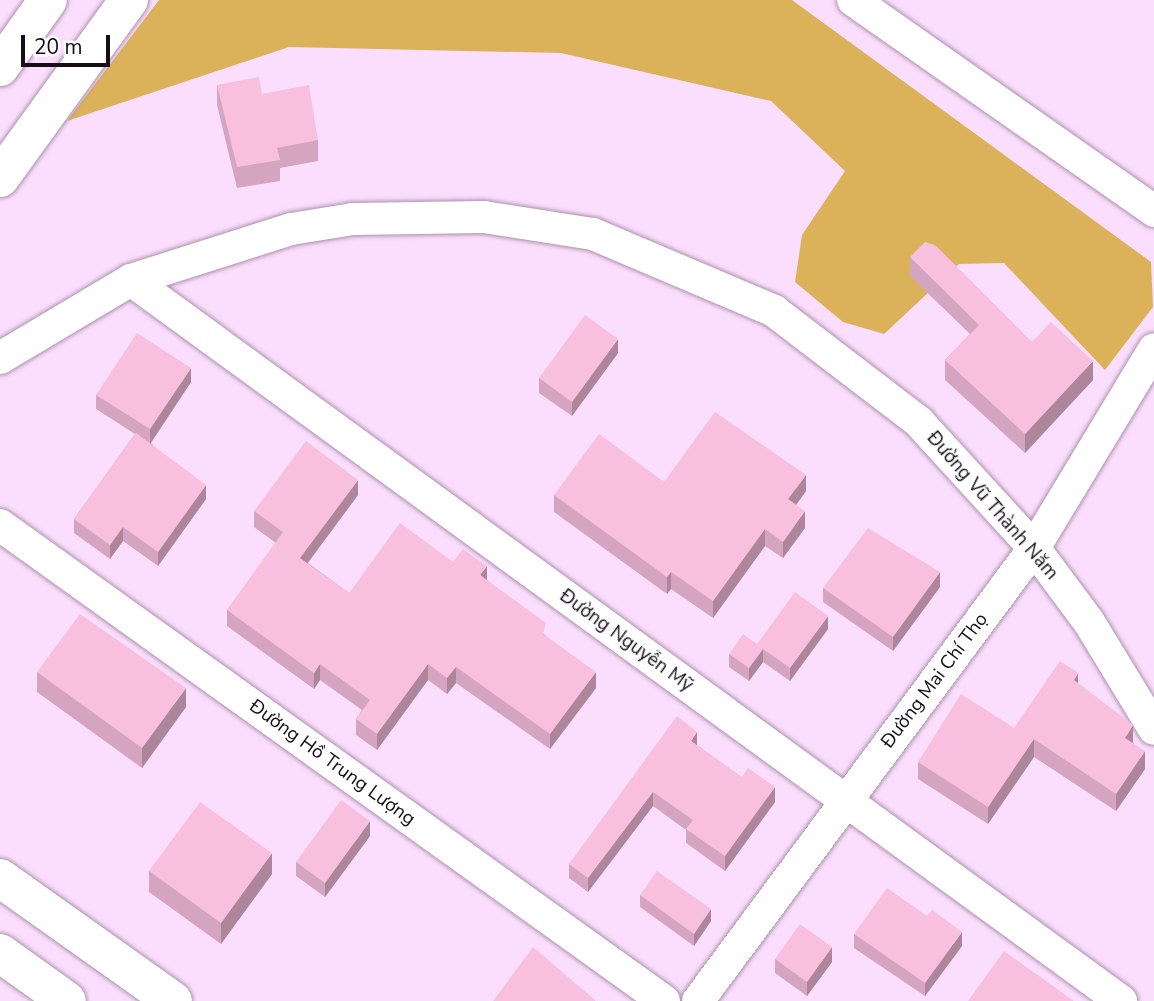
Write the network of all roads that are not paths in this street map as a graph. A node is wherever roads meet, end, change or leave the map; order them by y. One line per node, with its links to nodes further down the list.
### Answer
1 (48, 0): 4 (street)
2 (128, 0): 5 (street)
3 (852, 0): 6 (street)
4 (0, 67)
5 (0, 178)
6 (1154, 212)
7 (131, 280): 9 (street, Đường Vũ Thành Năm); 11 (street, Đường Vũ Thành Năm); 13 (street, Đường Nguyễn Mỹ)
8 (1154, 349): 11 (street, Đường Mai Chí Thọ)
9 (0, 358)
10 (0, 525): 18 (street, Đường Hồ Trung Lượng)
11 (1034, 548): 12 (street, Đường Vũ Thành Năm); 13 (street, Đường Mai Chí Thọ)
12 (1154, 729)
13 (846, 801): 19 (street, Đường Mai Chí Thọ); 20 (street, Đường Nguyễn Mỹ)
14 (0, 878): 17 (street)
15 (0, 953): 16 (street)
16 (67, 1001)
17 (173, 1001)
18 (664, 1001)
19 (698, 1001)
20 (1121, 1001)

